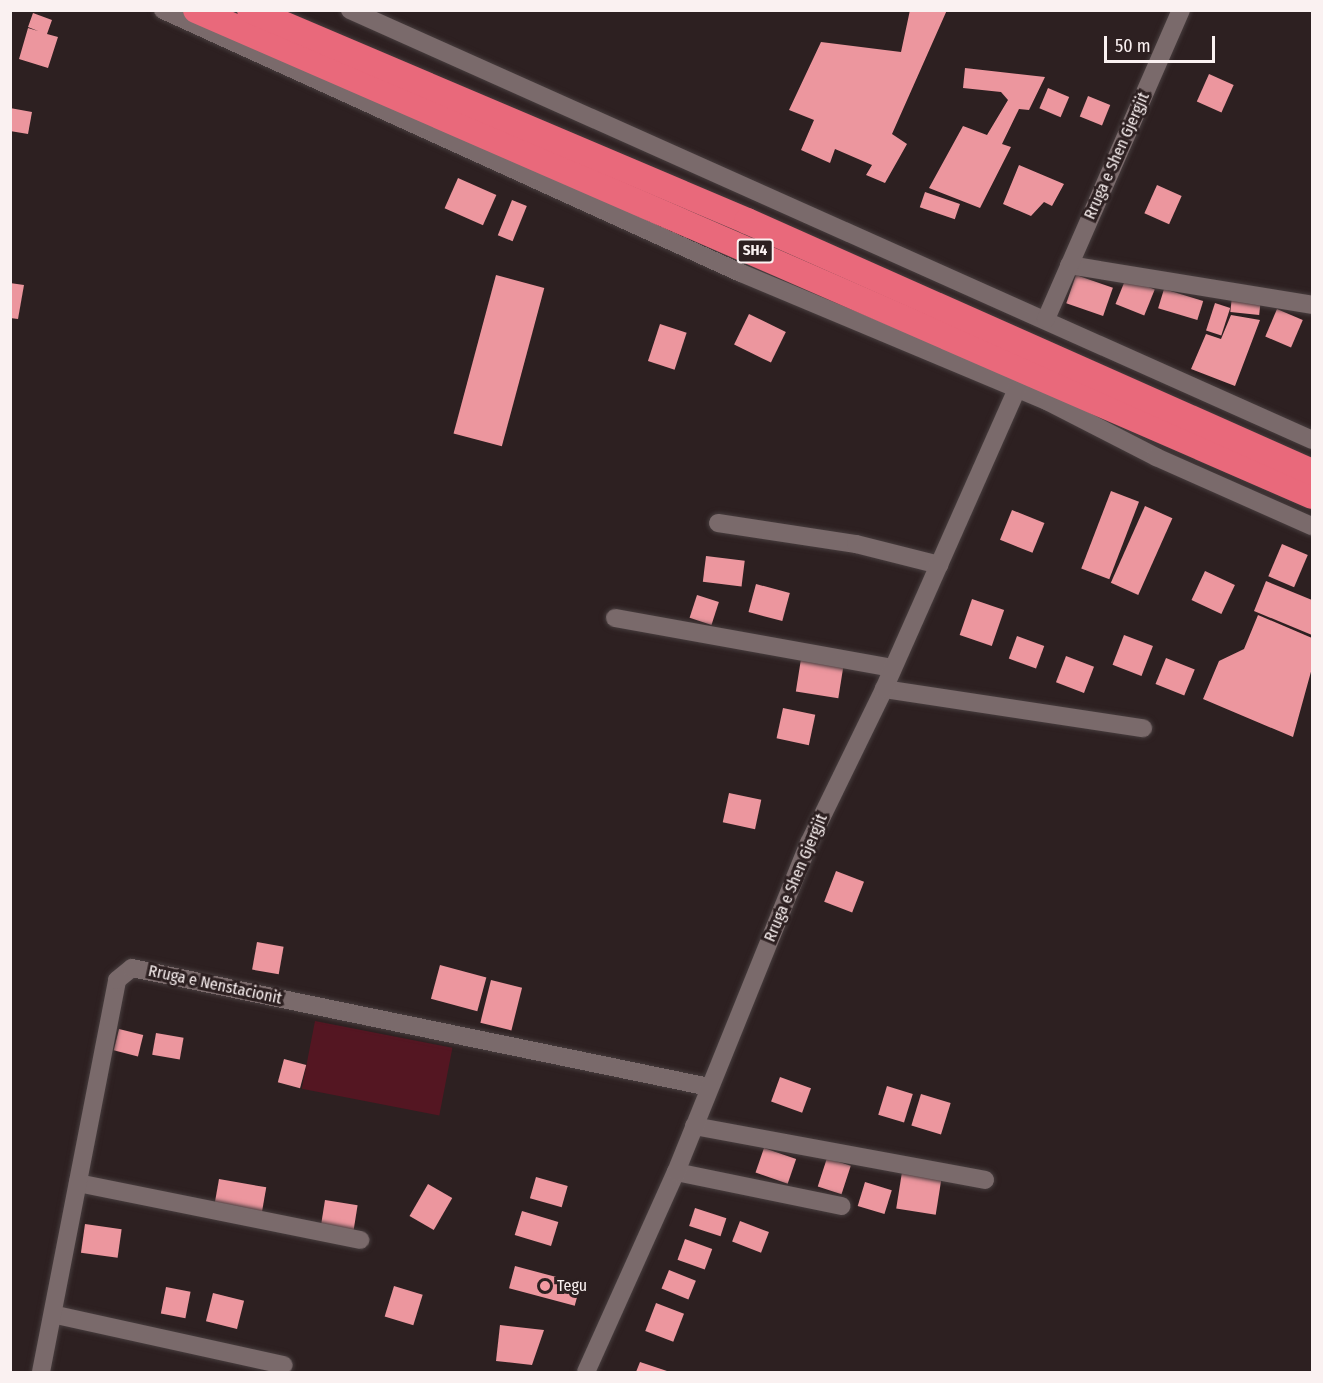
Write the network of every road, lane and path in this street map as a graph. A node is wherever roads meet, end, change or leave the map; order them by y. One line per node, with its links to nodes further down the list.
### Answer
1 (163, 10): 9 (street)
2 (196, 10): 12 (highway, SH4)
3 (250, 10): 11 (highway, SH4)
4 (350, 10): 8 (street)
5 (1181, 10): 6 (street, Rruga e Shen Gjergjit)
6 (1069, 265): 7 (street); 8 (street, Rruga e Shen Gjergjit)
7 (1312, 305)
8 (1049, 310): 10 (street)
9 (1017, 389): 14 (street); 15 (street, Rruga e Shen Gjergjit)
10 (1312, 440)
11 (1312, 472)
12 (1312, 496)
13 (718, 523): 15 (street)
14 (1312, 526)
15 (939, 565): 17 (street, Rruga e Shen Gjergjit)
16 (615, 618): 17 (street)
17 (893, 668): 18 (street, Rruga e Shen Gjergjit)
18 (884, 689): 19 (street); 20 (street, Rruga e Shen Gjergjit)
19 (1143, 728)
20 (709, 1087): 21 (street, Rruga e Shen Gjergjit); 24 (street, Rruga e Nenstacionit)
21 (694, 1126): 22 (street, Rruga e Shen Gjergjit); 23 (street)
22 (676, 1172): 25 (street); 30 (street, Rruga e Shen Gjergjit)
23 (986, 1179)
24 (78, 1183): 26 (street); 27 (street, Rruga e Nenstacionit)
25 (842, 1206)
26 (360, 1240)
27 (56, 1315): 28 (street); 29 (street, Rruga e Nenstacionit)
28 (284, 1365)
29 (41, 1372)
30 (586, 1372)

